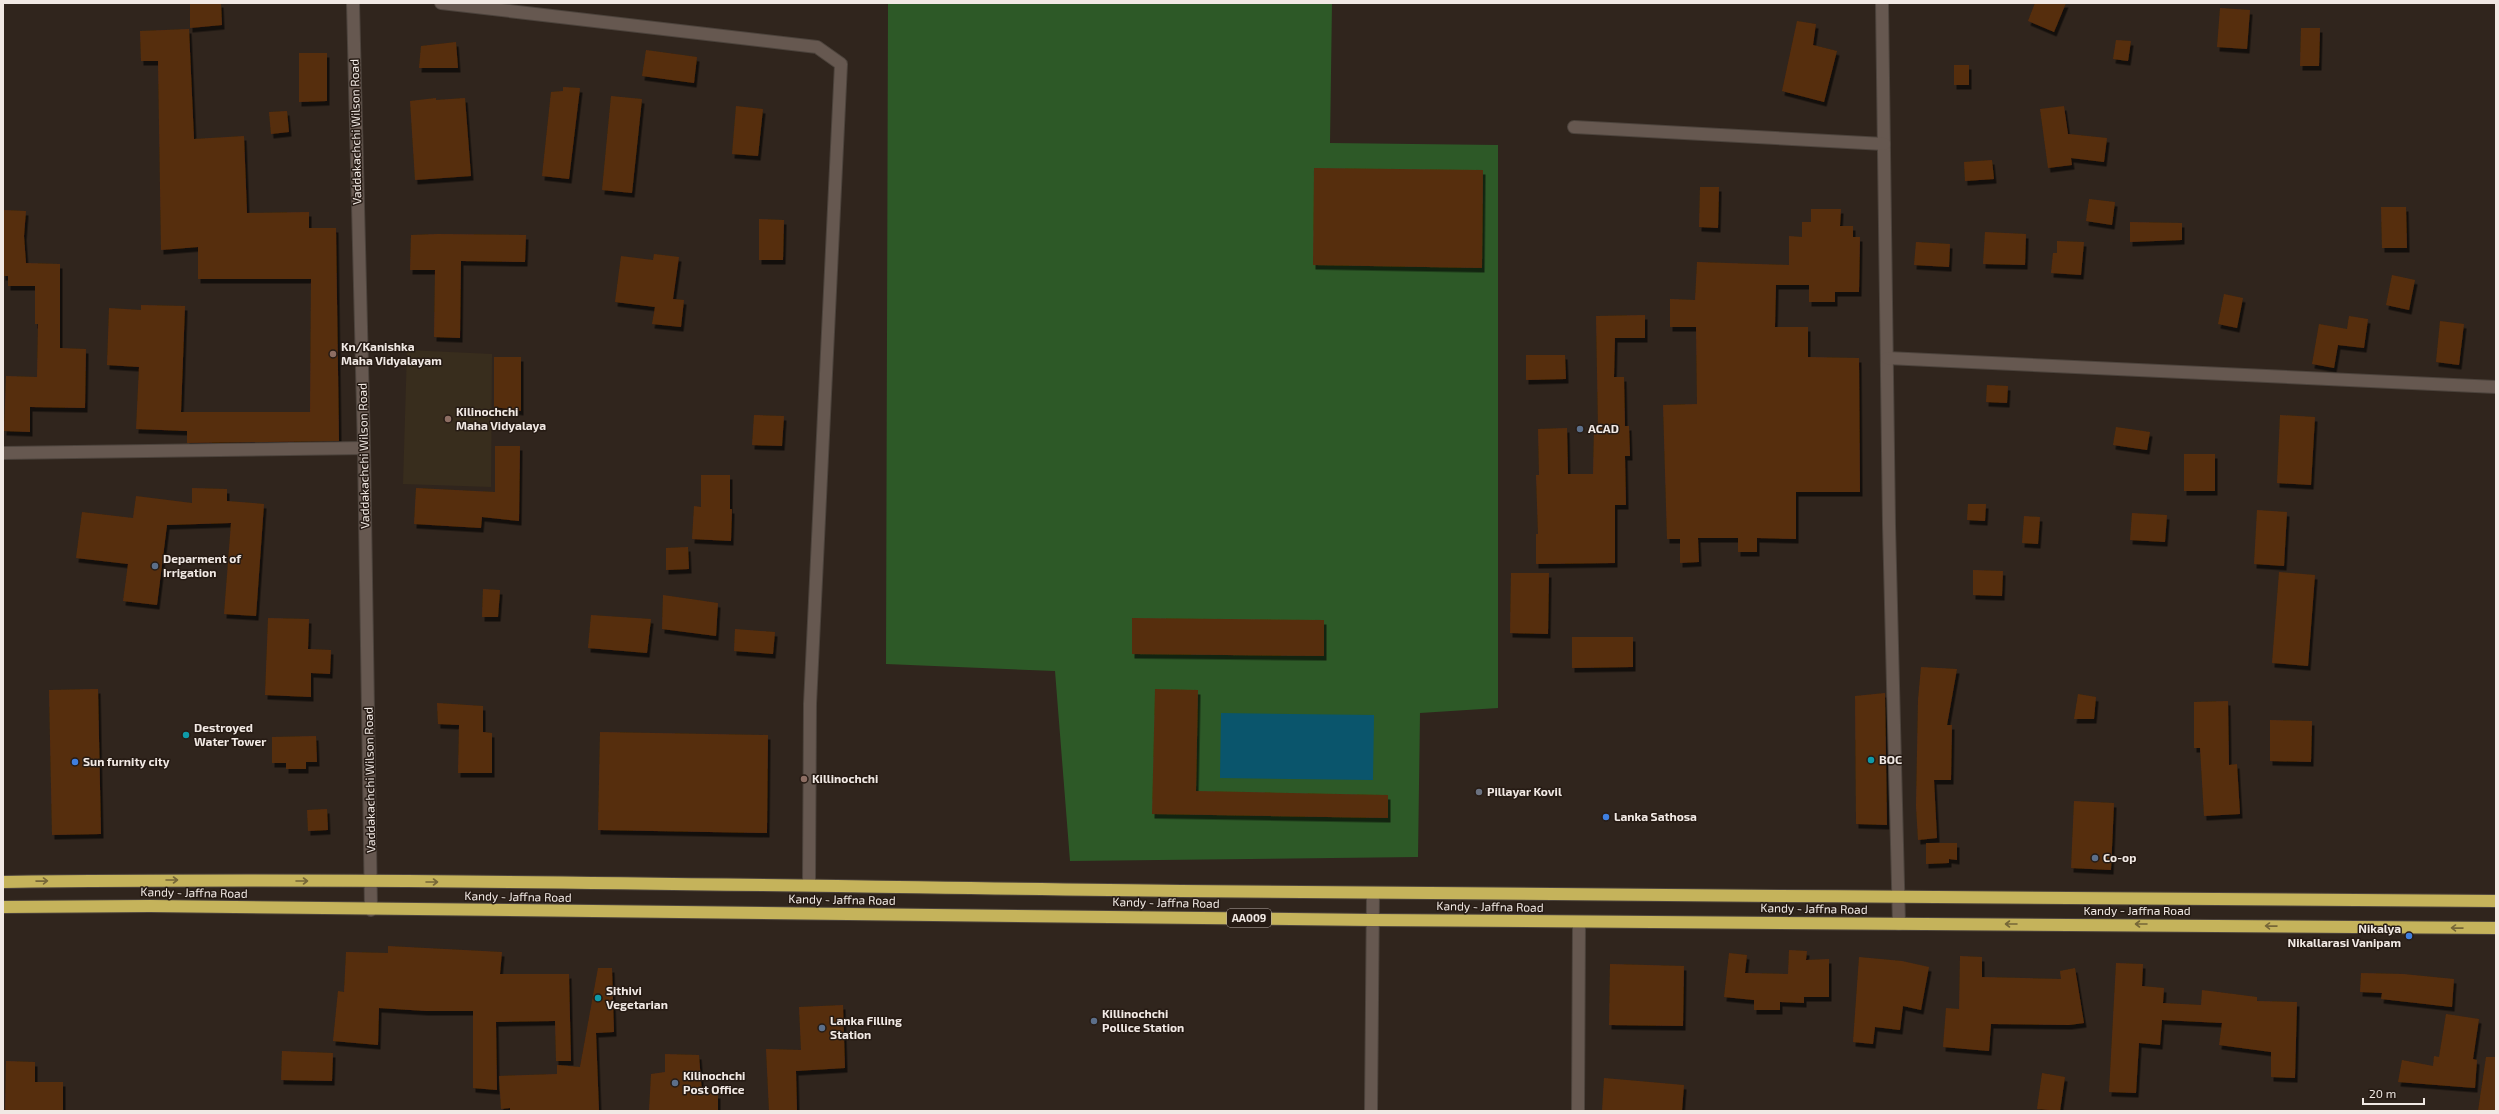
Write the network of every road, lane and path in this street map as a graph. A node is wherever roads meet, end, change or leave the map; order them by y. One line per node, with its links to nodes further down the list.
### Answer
1 (353, 3): 8 (street, Vaddakachchi Wilson Road)
2 (441, 3): 12 (street)
3 (1882, 3): 5 (street)
4 (1574, 127): 5 (street)
5 (1884, 144): 6 (street)
6 (1887, 358): 7 (street); 14 (street)
7 (2496, 387)
8 (364, 448): 9 (street); 11 (street, Vaddakachchi Wilson Road)
9 (3, 452)
10 (3, 882): 11 (highway, Kandy - Jaffna Road / AA009, one-way to 11)
11 (371, 882): 12 (highway, Kandy - Jaffna Road / AA009, one-way to 12); 17 (street, Vaddakachchi Wilson Road)
12 (809, 884): 13 (highway, Kandy - Jaffna Road / AA009)
13 (1373, 893): 14 (highway, Kandy - Jaffna Road / AA009); 18 (street)
14 (1899, 898): 15 (highway, Kandy - Jaffna Road / AA009); 20 (street)
15 (2496, 901)
16 (3, 907): 17 (highway, Kandy - Jaffna Road / AA009)
17 (371, 910): 18 (highway, Kandy - Jaffna Road / AA009)
18 (1372, 920): 19 (highway, Kandy - Jaffna Road / AA009); 22 (street)
19 (1579, 922): 20 (highway, Kandy - Jaffna Road / AA009); 23 (street)
20 (1899, 924): 21 (highway, Kandy - Jaffna Road / AA009, one-way to 20)
21 (2496, 928)
22 (1371, 1111)
23 (1578, 1111)

